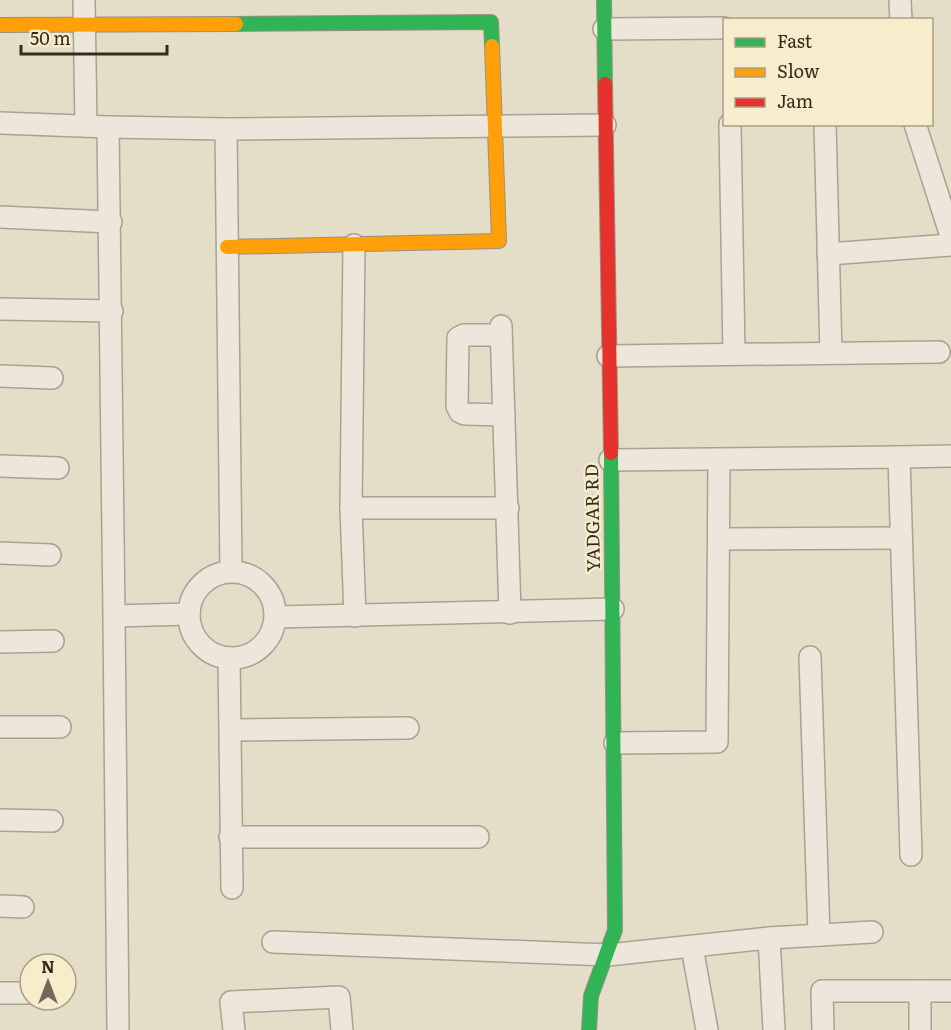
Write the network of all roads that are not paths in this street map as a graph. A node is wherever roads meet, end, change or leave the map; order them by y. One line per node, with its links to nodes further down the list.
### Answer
1 (84, 0): 6 (street)
2 (604, 0): 8 (street, YADGAR RD)
3 (900, 0): 4 (street)
4 (901, 18)
5 (0, 25): 6 (street)
6 (84, 26): 11 (street); 12 (street)
7 (723, 28): 8 (street)
8 (604, 29): 10 (street, YADGAR RD)
9 (0, 123): 11 (street)
10 (605, 125): 12 (street); 31 (street, YADGAR RD)
11 (86, 126): 16 (street)
12 (496, 126): 17 (street); 22 (street)
13 (730, 126): 30 (street)
14 (825, 126): 25 (street)
15 (916, 126): 18 (street)
16 (108, 127): 17 (street); 20 (street)
17 (226, 129): 24 (street)
18 (948, 213): 21 (street)
19 (0, 217): 20 (street)
20 (111, 222): 27 (street)
21 (951, 236)
22 (354, 245): 24 (street); 41 (street)
23 (951, 245): 25 (street)
24 (227, 248): 47 (street)
25 (828, 254): 29 (street)
26 (0, 309): 27 (street)
27 (112, 310): 51 (street)
28 (939, 352): 29 (street)
29 (831, 353): 30 (street)
30 (734, 354): 31 (street)
31 (608, 356): 37 (street, YADGAR RD)
32 (0, 376): 33 (street)
33 (52, 378)
34 (504, 415): 34 (street); 42 (street)
35 (951, 456): 36 (street)
36 (899, 457): 38 (street); 43 (street)
37 (609, 460): 38 (street); 48 (street, YADGAR RD)
38 (720, 460): 44 (street)
39 (0, 466): 40 (street)
40 (58, 468)
41 (351, 508): 42 (street); 52 (street)
42 (508, 508): 49 (street)
43 (900, 538): 44 (street); 67 (street)
44 (719, 539): 62 (street)
45 (0, 553): 46 (street)
46 (50, 555)
47 (231, 572): 50 (street); 53 (street)
48 (613, 609): 49 (street); 62 (street, YADGAR RD)
49 (510, 613): 52 (street)
50 (189, 614): 51 (street); 57 (street)
51 (114, 616): 81 (street)
52 (355, 616): 53 (street)
53 (276, 617): 57 (street)
54 (54, 641): 55 (street)
55 (0, 642)
56 (810, 657): 72 (street)
57 (229, 658): 61 (street)
58 (0, 727): 59 (street)
59 (60, 727)
60 (408, 728): 61 (street)
61 (231, 730): 65 (street)
62 (615, 743): 76 (street, YADGAR RD)
63 (0, 820): 64 (street)
64 (52, 821)
65 (230, 837): 66 (street); 68 (street)
66 (478, 837)
67 (912, 855)
68 (232, 888)
69 (0, 906): 70 (street)
70 (23, 907)
71 (872, 932): 72 (street)
72 (819, 935): 73 (street)
73 (769, 938): 75 (street); 86 (street)
74 (273, 942): 76 (street)
75 (692, 946): 76 (street); 85 (street)
76 (608, 955): 84 (street, YADGAR RD)
77 (920, 991): 78 (street); 87 (street); 88 (street)
78 (951, 991)
79 (0, 993): 80 (street)
80 (18, 993)
81 (118, 1030)
82 (234, 1030): 83 (street)
83 (342, 1030)
84 (589, 1030)
85 (707, 1030)
86 (774, 1030)
87 (823, 1030)
88 (920, 1030)

